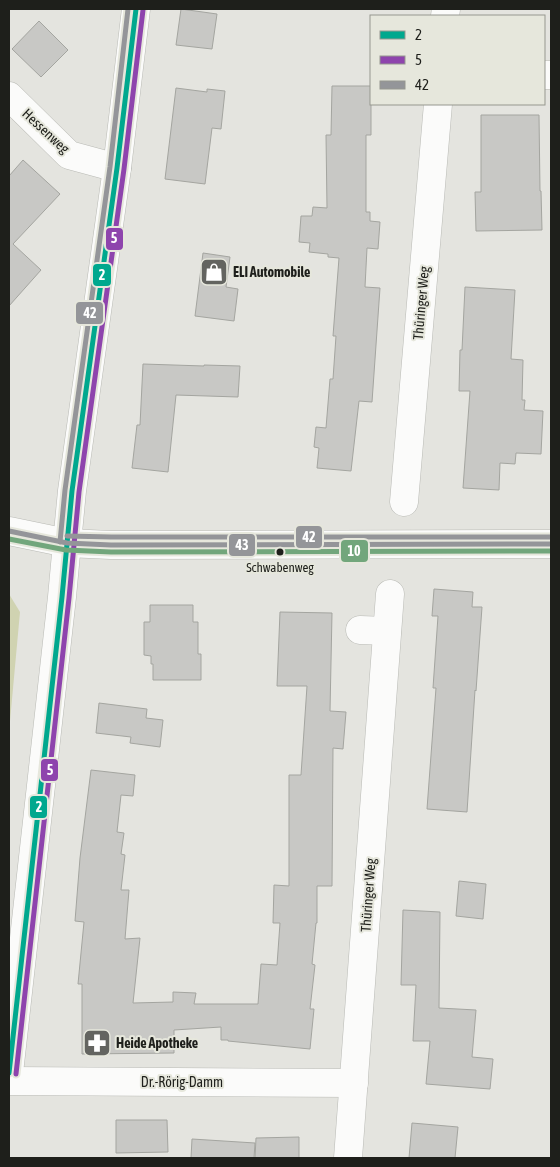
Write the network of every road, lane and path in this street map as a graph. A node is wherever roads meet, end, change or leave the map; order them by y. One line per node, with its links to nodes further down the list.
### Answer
1 (136, 9): 4 (street)
2 (9, 96): 4 (street, Hessenweg)
3 (438, 105): 5 (street, Thüringer Weg)
4 (117, 168): 7 (street)
5 (404, 502)
6 (9, 531): 7 (street)
7 (66, 543): 8 (street); 12 (street)
8 (551, 544)
9 (390, 594): 11 (street, Thüringer Weg)
10 (360, 630): 11 (street)
11 (387, 631): 14 (street, Thüringer Weg)
12 (9, 1073)
13 (9, 1081): 14 (street, Dr.-Rörig-Damm)
14 (354, 1084): 15 (street, Thüringer Weg)
15 (348, 1158)

